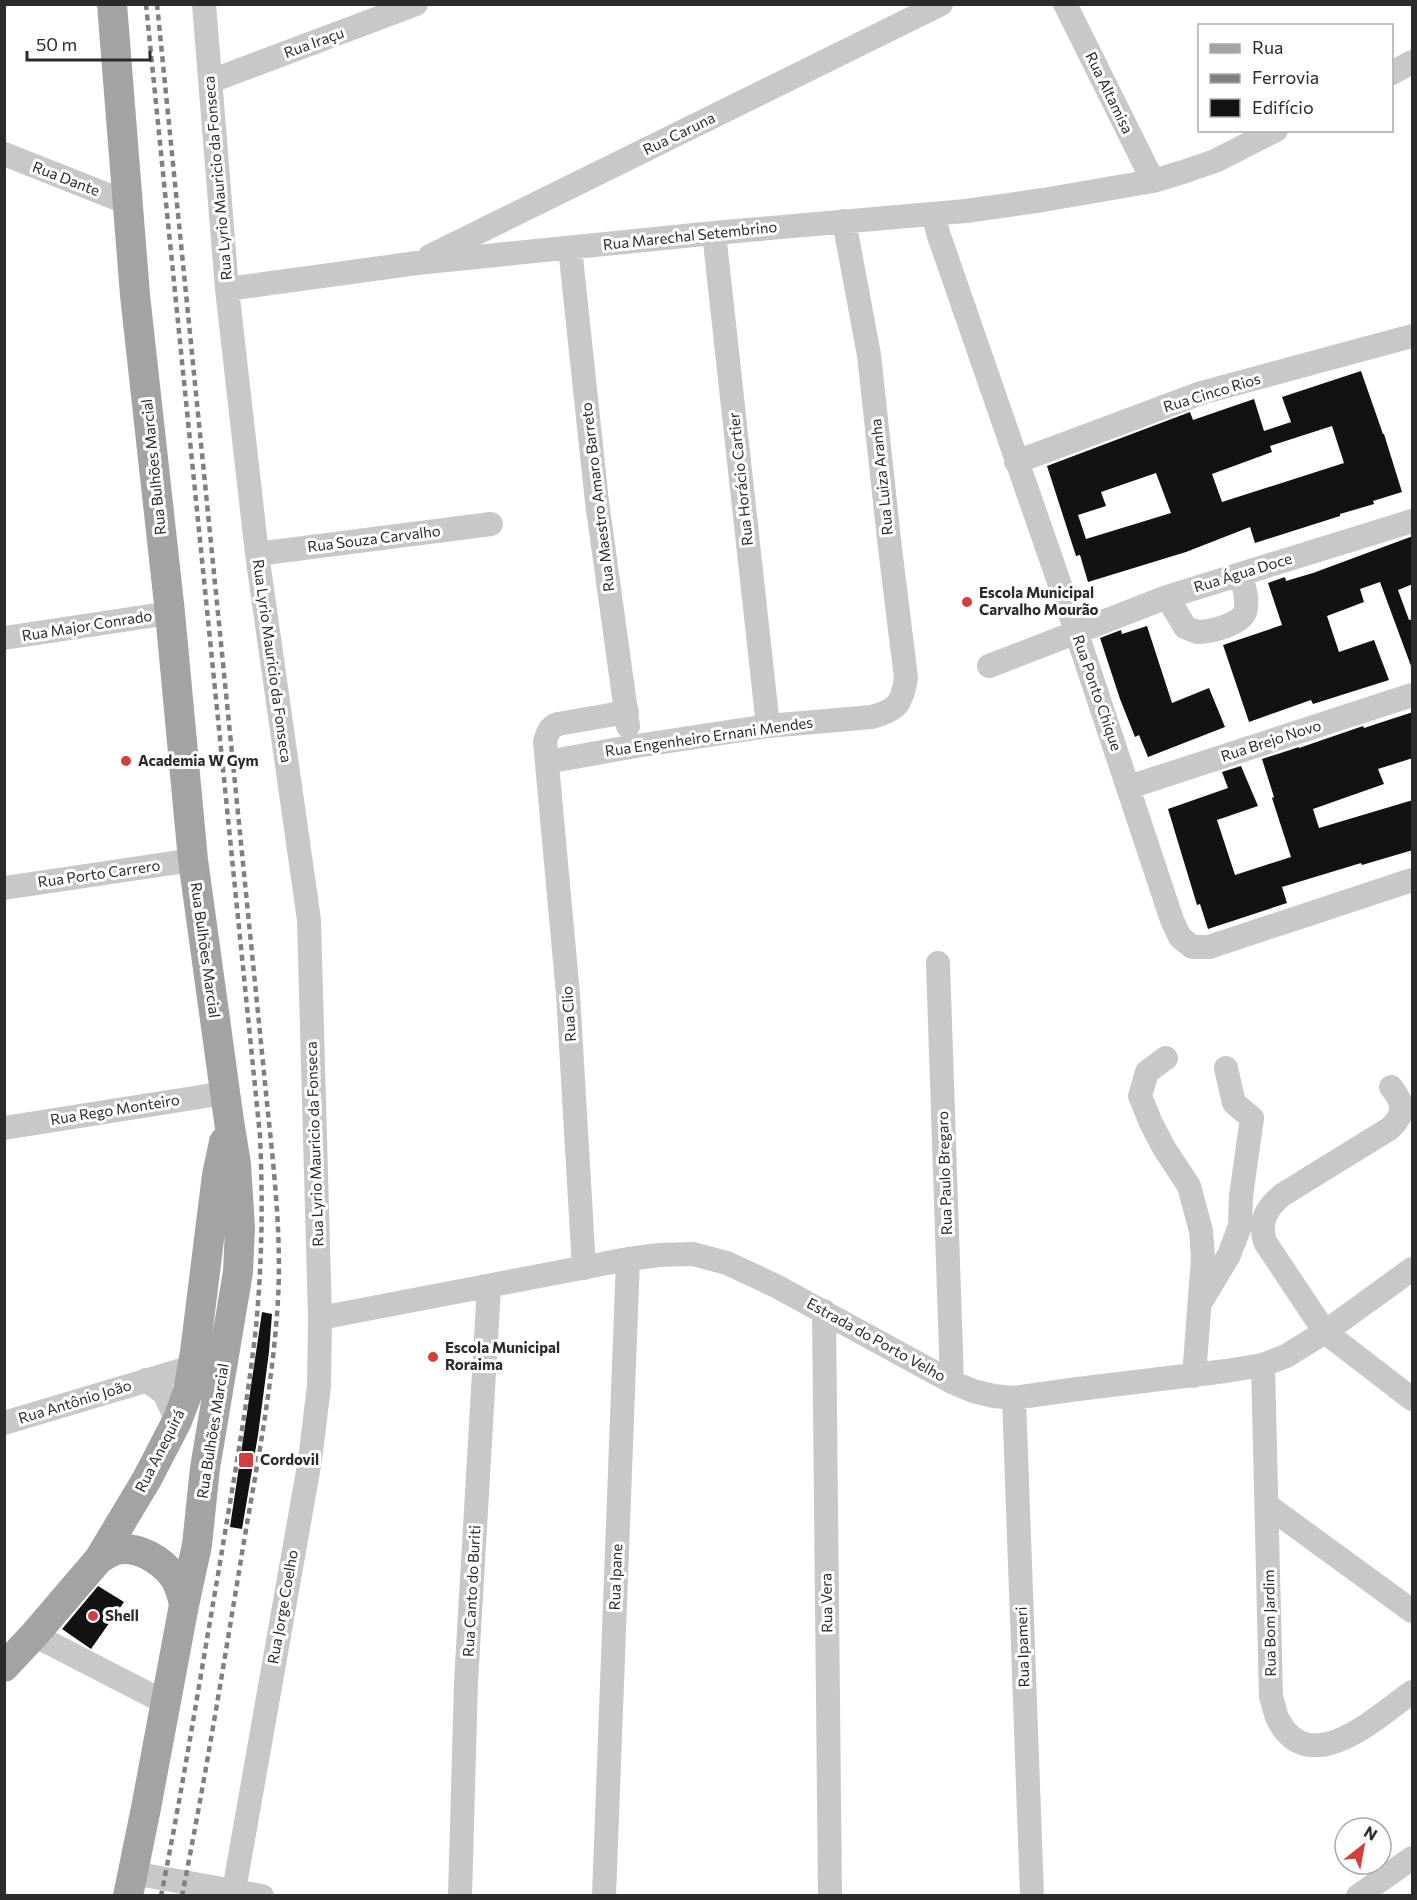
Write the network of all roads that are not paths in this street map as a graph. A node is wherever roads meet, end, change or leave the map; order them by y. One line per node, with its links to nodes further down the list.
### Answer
1 (97, 4): 8 (main road)
2 (112, 4): 8 (main road, Rua Bulhões Marcial)
3 (204, 4): 10 (street, Rua Lyrio Mauricio da Fonseca)
4 (416, 4): 10 (street, Rua Iraçu)
5 (941, 4): 15 (street, Rua Caruna)
6 (1065, 4): 13 (street, Rua Altamisa)
7 (1413, 62): 9 (street)
8 (116, 72): 14 (main road, Rua Bulhões Marcial)
9 (1393, 72)
10 (211, 81): 22 (street, Rua Lyrio Mauricio da Fonseca)
11 (1272, 132): 13 (street, Rua Marechal Setembrino)
12 (4, 154): 14 (street, Rua Dante)
13 (1153, 181): 16 (street, Rua Marechal Setembrino)
14 (128, 203): 30 (main road, Rua Bulhões Marcial)
15 (516, 214): 20 (street); 21 (street, Rua Caruna)
16 (934, 214): 17 (street, Rua Marechal Setembrino); 24 (street, Rua Ponto Chique)
17 (844, 221): 18 (street, Rua Marechal Setembrino); 36 (street, Rua Luiza Aranha)
18 (714, 233): 19 (street, Rua Marechal Setembrino); 37 (street, Rua Horácio Cartier)
19 (570, 248): 20 (street, Rua Marechal Setembrino); 35 (street, Rua Maestro Amaro Barreto)
20 (521, 253): 21 (street, Rua Marechal Setembrino)
21 (417, 263): 22 (street, Rua Marechal Setembrino)
22 (227, 289): 27 (street, Rua Lyrio Mauricio da Fonseca)
23 (1413, 336): 24 (street, Rua Cinco Rios)
24 (1016, 462): 31 (street, Rua Ponto Chique)
25 (1413, 521): 28 (street, Rua Água Doce)
26 (491, 524): 27 (street, Rua Souza Carvalho)
27 (257, 554): 56 (street, Rua Lyrio Mauricio da Fonseca)
28 (1241, 574): 29 (street, Rua Água Doce); 29 (street)
29 (1167, 597): 31 (street, Rua Água Doce)
30 (170, 613): 32 (street, Rua Major Conrado); 41 (main road, Rua Bulhões Marcial)
31 (1076, 631): 33 (street, Rua Água Doce); 40 (street, Rua Ponto Chique)
32 (4, 638)
33 (989, 666)
34 (1413, 695): 40 (street, Rua Brejo Novo)
35 (627, 712): 38 (street, Rua Maestro Amaro Barreto); 39 (street, Rua Clio)
36 (872, 717): 37 (street, Rua Engenheiro Ernani Mendes)
37 (768, 726): 38 (street, Rua Engenheiro Ernani Mendes)
38 (630, 747): 39 (street, Rua Engenheiro Ernani Mendes)
39 (547, 762): 51 (street, Rua Clio)
40 (1128, 787): 42 (street, Rua Ponto Chique)
41 (193, 860): 43 (street, Rua Porto Carrero); 48 (main road, Rua Bulhões Marcial)
42 (1413, 880)
43 (4, 888)
44 (938, 963): 62 (street, Rua Paulo Bregaro)
45 (1166, 1058): 54 (street)
46 (1226, 1068): 54 (street)
47 (1391, 1087): 57 (street)
48 (227, 1107): 49 (street, Rua Rego Monteiro); 59 (main road, Rua Anequirá); 69 (main road, Rua Bulhões Marcial)
49 (4, 1128)
50 (628, 1259): 51 (street, Estrada do Porto Velho); 55 (street, Estrada do Porto Velho); 80 (street, Rua Ipane)
51 (584, 1268): 53 (street, Estrada do Porto Velho)
52 (1413, 1269): 57 (street, Estrada do Porto Velho)
53 (489, 1287): 56 (street, Estrada do Porto Velho); 79 (street, Rua Canto do Buriti)
54 (1200, 1304): 60 (street)
55 (824, 1311): 62 (street, Estrada do Porto Velho); 81 (street, Rua Vera)
56 (320, 1318): 77 (street, Rua Jorge Coelho)
57 (1325, 1332): 58 (street, Estrada do Porto Velho); 64 (street)
58 (1263, 1365): 60 (street, Estrada do Porto Velho); 67 (street, Rua Bom Jardim)
59 (192, 1366): 61 (street, Rua Antônio João); 65 (main road, Rua Anequirá)
60 (1194, 1376): 63 (street, Estrada do Porto Velho)
61 (146, 1380): 65 (street, Rua Antônio João); 66 (street, Rua Antônio João)
62 (952, 1383): 63 (street, Estrada do Porto Velho)
63 (1014, 1398): 82 (street, Rua Ipameri)
64 (1413, 1399)
65 (177, 1421): 68 (main road, Rua Anequirá)
66 (4, 1423)
67 (1268, 1506): 70 (street); 73 (street, Rua Bom Jardim)
68 (99, 1559): 69 (main road); 71 (main road, Rua Anequirá)
69 (184, 1605): 74 (main road, Rua Bulhões Marcial)
70 (1413, 1611)
71 (34, 1635): 72 (main road, Rua Anequirá); 74 (street)
72 (4, 1667)
73 (1413, 1692)
74 (166, 1702): 76 (main road, Rua Bulhões Marcial)
75 (1413, 1858): 83 (street)
76 (130, 1885): 77 (street)
77 (233, 1893): 78 (street)
78 (262, 1896)
79 (460, 1896)
80 (604, 1896)
81 (830, 1896)
82 (1032, 1896)
83 (1358, 1896)

